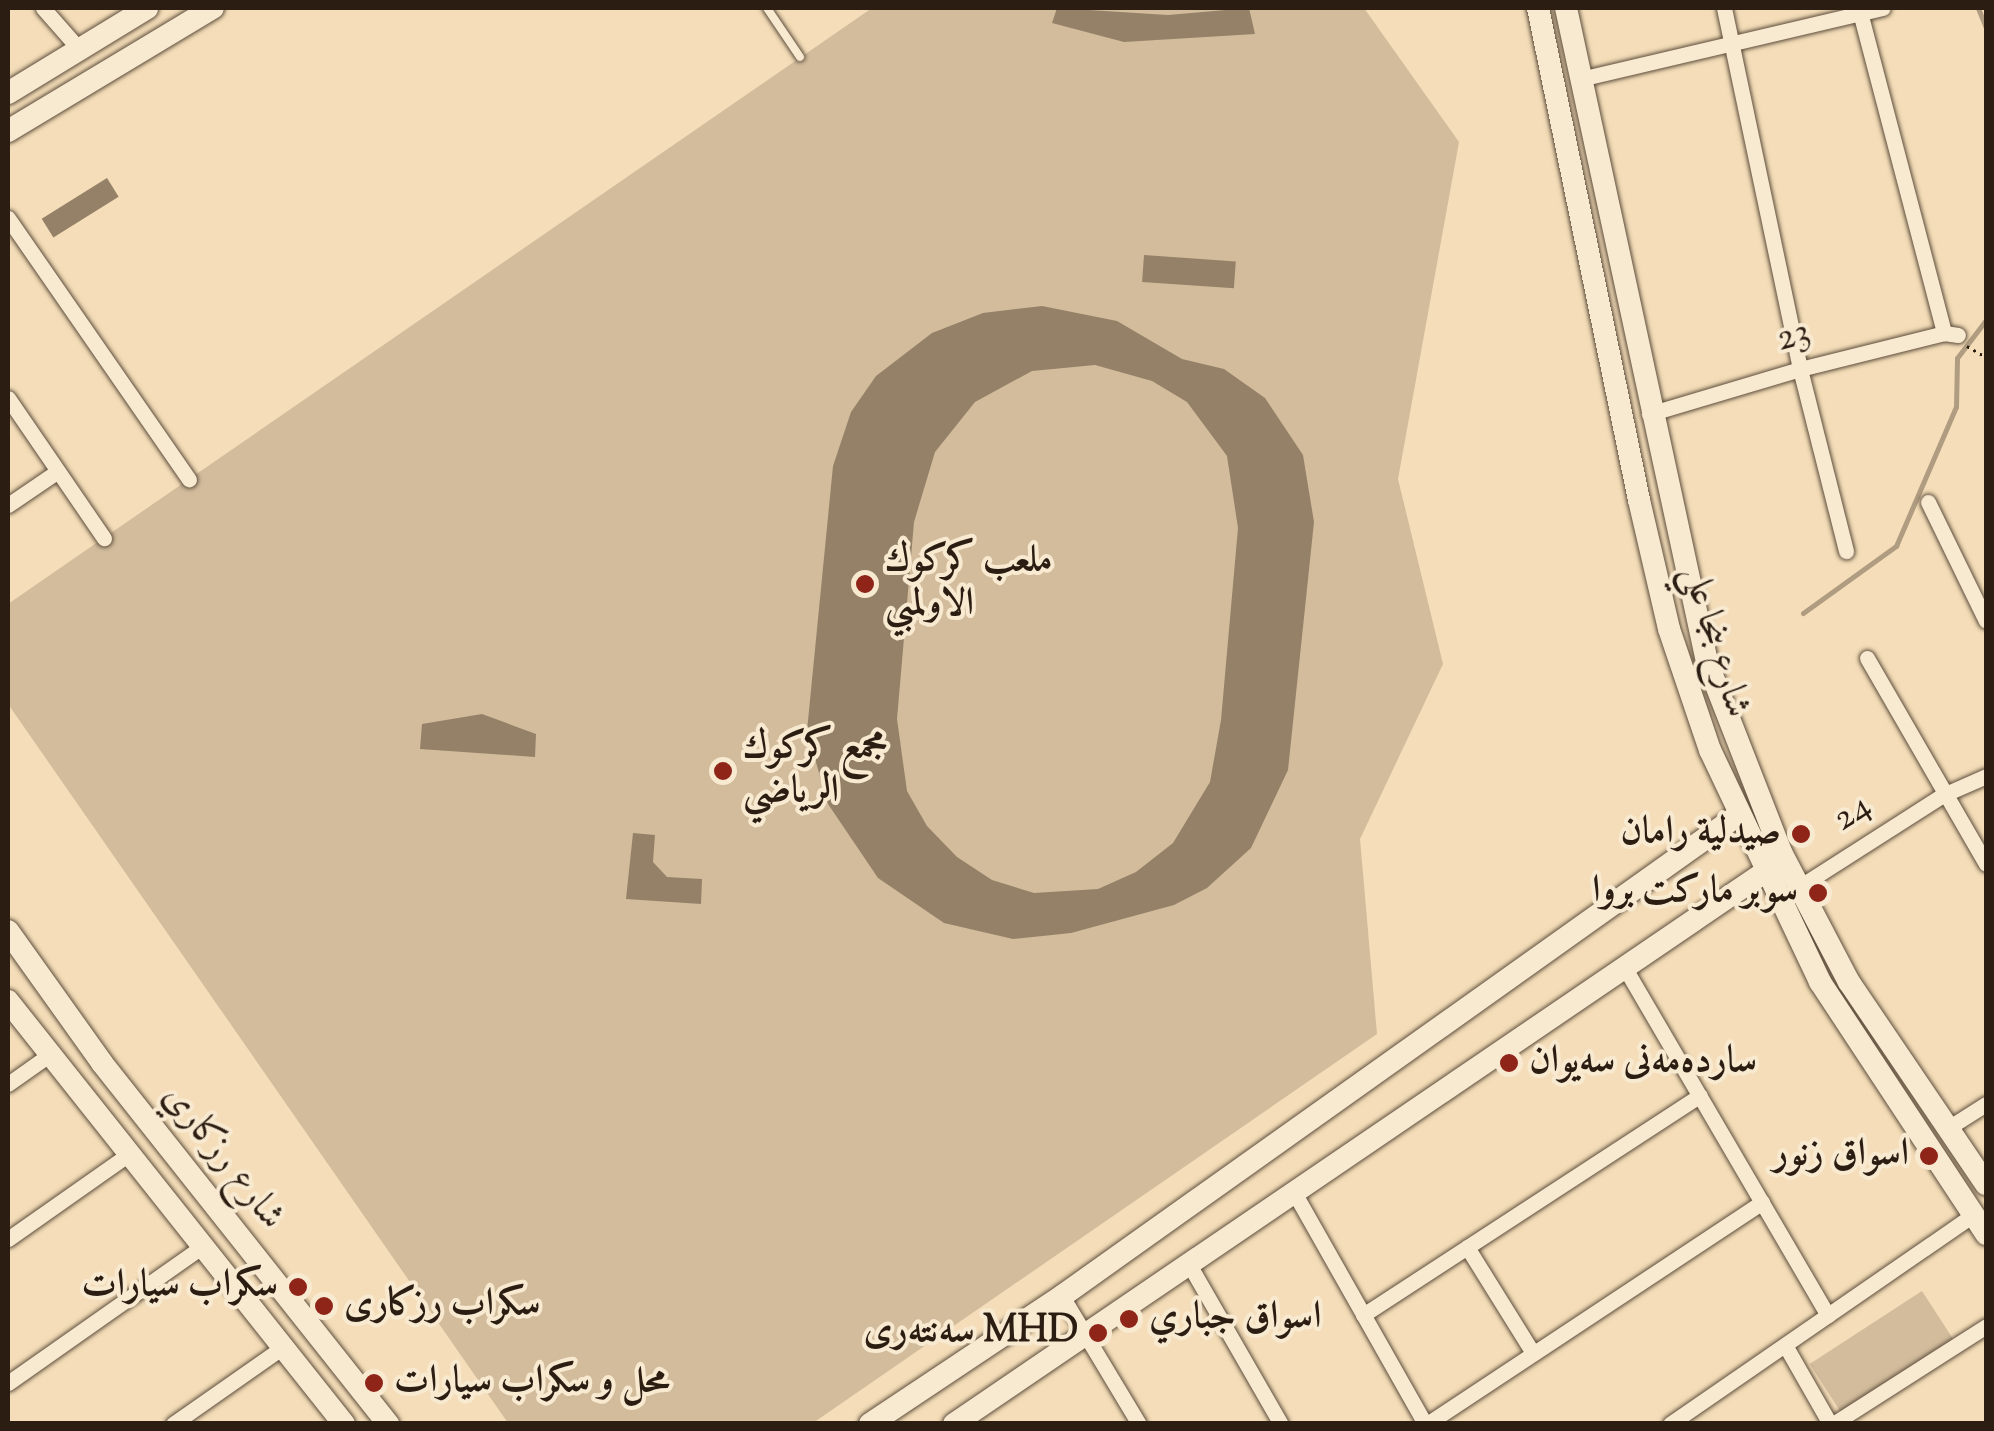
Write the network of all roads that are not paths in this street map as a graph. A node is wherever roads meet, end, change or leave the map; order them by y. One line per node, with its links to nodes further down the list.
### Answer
1 (43, 8): 11 (street)
2 (147, 8): 11 (street)
3 (213, 8): 15 (street)
4 (767, 8): 12 (lane)
5 (1538, 8): 23 (street, شارع بنجا علي)
6 (1566, 8): 13 (street, شارع بنجا علي)
7 (1724, 8): 10 (street)
8 (1883, 8): 9 (street)
9 (1861, 16): 10 (street); 17 (street, 23)
10 (1732, 47): 13 (street); 17 (street)
11 (79, 49): 14 (street)
12 (800, 57)
13 (1580, 79): 19 (street, شارع بنجا علي)
14 (8, 93)
15 (8, 131)
16 (8, 218): 21 (street)
17 (1800, 369): 19 (street, 23); 27 (street)
18 (8, 398): 20 (street)
19 (1649, 414): 22 (street, شارع بنجا علي)
20 (58, 471): 25 (street); 26 (street)
21 (189, 479)
22 (1668, 493): 23 (street); 35 (street, شارع بنجا علي)
23 (1639, 500): 32 (street, شارع بنجا علي)
24 (1928, 502): 28 (street)
25 (8, 505)
26 (104, 538)
27 (1846, 552)
28 (1986, 622)
29 (1867, 658): 31 (street)
30 (1986, 776): 31 (street, 24)
31 (1942, 795): 33 (street); 35 (street, 24)
32 (1738, 816): 34 (street, شارع بنجا علي); 54 (street)
33 (1986, 864)
34 (1765, 872): 37 (street); 49 (street, شارع بنجا علي)
35 (1799, 887): 44 (street, شارع بنجا علي)
36 (8, 932): 38 (street, شارع رزكاري)
37 (1626, 970): 42 (street); 47 (street)
38 (38, 978): 39 (street); 66 (street, شارع رزكاري)
39 (8, 1000): 40 (street, شارع رزكاري)
40 (49, 1055): 41 (street); 45 (street, شارع رزكاري)
41 (8, 1084)
42 (1700, 1095): 48 (street); 52 (street)
43 (1986, 1104): 44 (street)
44 (1948, 1128): 46 (street, شارع بنجا علي)
45 (129, 1154): 50 (street); 51 (street, شارع رزكاري)
46 (1986, 1184)
47 (1295, 1194): 53 (street); 55 (street)
48 (1762, 1202): 56 (street); 61 (street)
49 (1980, 1224): 56 (street)
50 (8, 1239)
51 (202, 1246): 60 (street, شارع رزكاري); 62 (street)
52 (1467, 1246): 55 (street); 61 (street)
53 (1190, 1266): 58 (street); 70 (street)
54 (1062, 1296): 58 (street); 67 (street)
55 (1363, 1315): 71 (street)
56 (1828, 1315): 59 (street)
57 (1986, 1326): 72 (street)
58 (1088, 1335): 68 (street); 69 (street)
59 (1785, 1345): 63 (street); 72 (street)
60 (283, 1348): 64 (street); 65 (street, شارع رزكاري)
61 (1533, 1353): 71 (street)
62 (8, 1382)
63 (1677, 1422)
64 (172, 1424)
65 (344, 1424)
66 (388, 1424)
67 (870, 1424)
68 (954, 1424)
69 (1139, 1424)
70 (1281, 1424)
71 (1426, 1424)
72 (1832, 1424)

